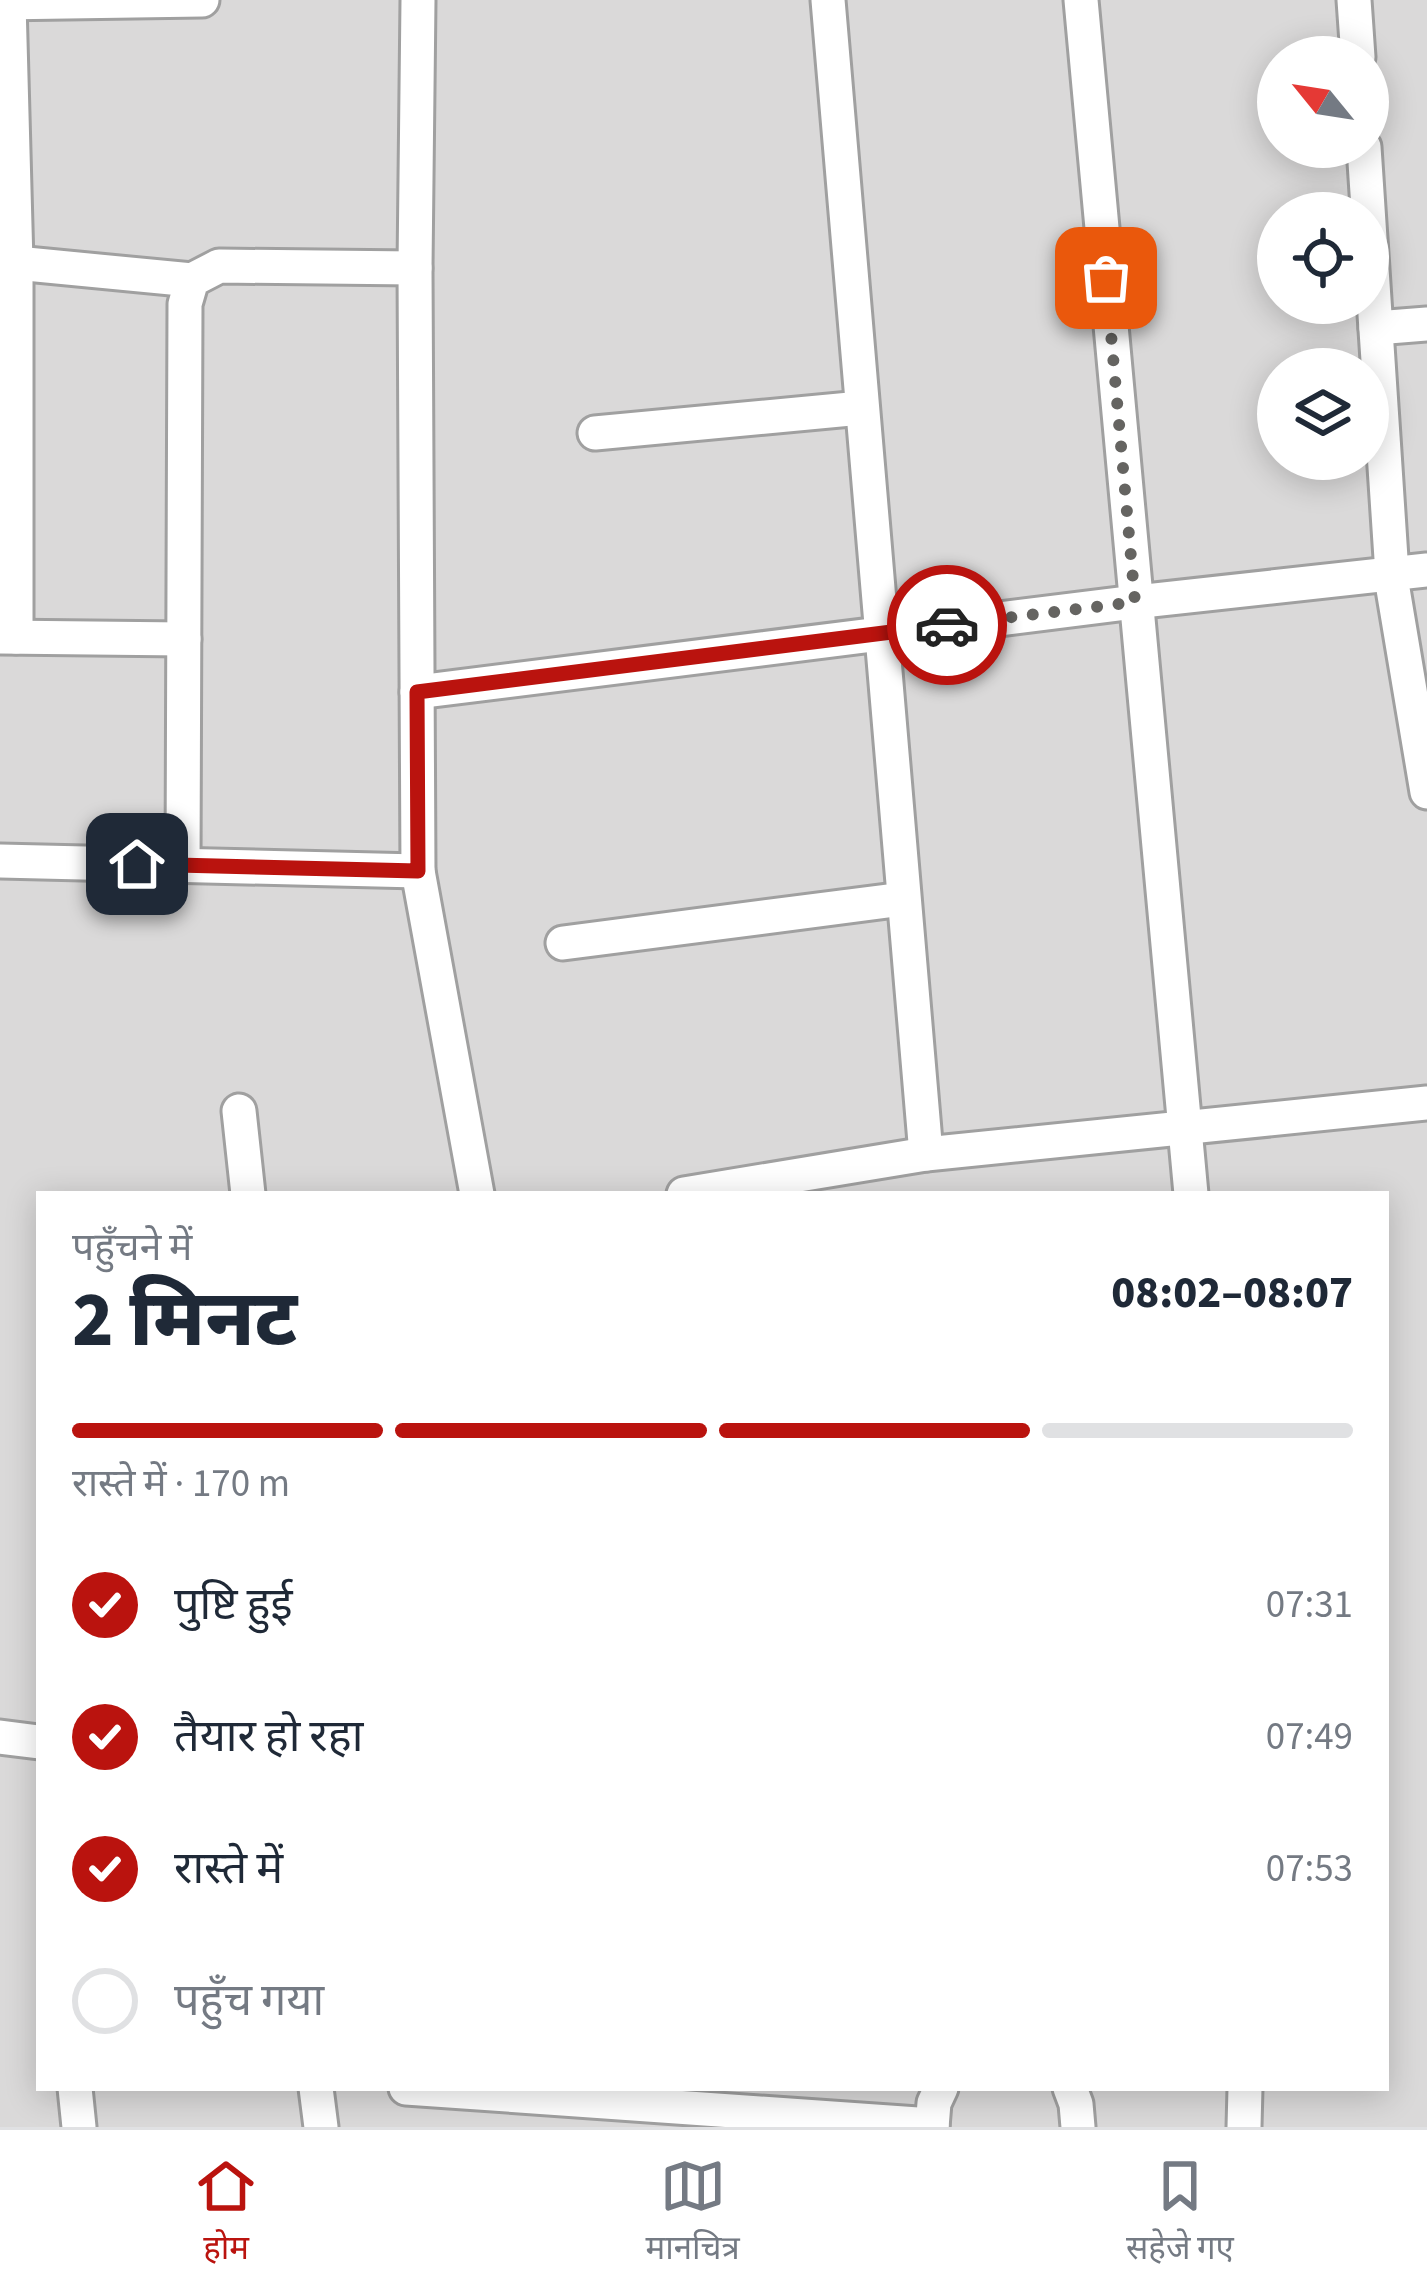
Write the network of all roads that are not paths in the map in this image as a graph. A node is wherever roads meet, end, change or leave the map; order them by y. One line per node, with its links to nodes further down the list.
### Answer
1 (202, 0): 6 (street)
2 (418, 0): 10 (street)
3 (827, 0): 14 (street)
4 (1081, 0): 18 (street)
5 (1354, 0): 7 (street)
6 (5, 3): 9 (street)
7 (1357, 36)
8 (1365, 168): 13 (street)
9 (16, 263): 11 (street); 20 (street)
10 (415, 268): 11 (street); 22 (street)
11 (192, 280): 21 (street)
12 (1427, 324): 13 (street)
13 (1376, 328): 17 (street)
14 (861, 408): 15 (street); 19 (street)
15 (595, 433)
16 (1427, 570): 17 (street)
17 (1392, 573): 18 (street); 23 (street)
18 (1135, 602): 19 (street); 31 (street)
19 (879, 634): 22 (street); 27 (street)
20 (8, 637): 21 (street)
21 (184, 638): 25 (street)
22 (417, 692): 26 (street)
23 (1427, 792)
24 (0, 861): 25 (street)
25 (183, 866): 26 (street)
26 (418, 871): 34 (street)
27 (903, 899): 28 (street); 32 (street)
28 (563, 943)
29 (1427, 1103): 31 (street)
30 (239, 1111): 33 (street)
31 (1182, 1125): 32 (street); 36 (street)
32 (926, 1154): 35 (street)
33 (248, 1191)
34 (476, 1191)
35 (702, 1191)
36 (1191, 1191)
37 (0, 1737): 38 (street)
38 (36, 1742)
39 (75, 2091): 46 (street)
40 (316, 2091): 47 (street)
41 (447, 2091): 45 (street)
42 (940, 2091): 45 (street)
43 (1071, 2091): 48 (street)
44 (1245, 2091): 49 (street)
45 (931, 2126)
46 (79, 2127)
47 (322, 2127)
48 (1078, 2127)
49 (1244, 2127)

